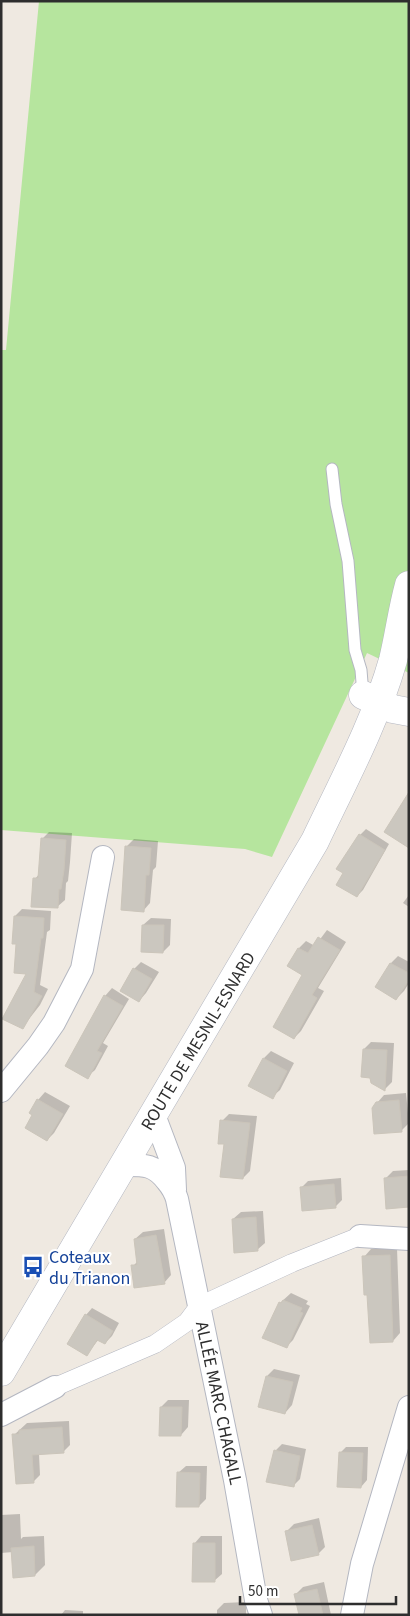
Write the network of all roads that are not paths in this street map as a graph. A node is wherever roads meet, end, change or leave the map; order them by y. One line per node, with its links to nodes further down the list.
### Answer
1 (332, 469): 3 (lane)
2 (407, 591): 3 (main road)
3 (371, 698): 4 (main road); 7 (main road, ROUTE DE MESNIL-ESNARD); 13 (main road, ROUTE DE MESNIL-ESNARD)
4 (409, 712)
5 (103, 857): 6 (street)
6 (1, 1091)
7 (154, 1115): 8 (main road, ROUTE DE MESNIL-ESNARD); 9 (street, ALLÉE MARC CHAGALL)
8 (124, 1165): 9 (street); 14 (main road, ROUTE DE MESNIL-ESNARD)
9 (175, 1191): 12 (street, ALLÉE MARC CHAGALL)
10 (360, 1236): 11 (street); 12 (street)
11 (409, 1239)
12 (200, 1306): 15 (street); 18 (street, ALLÉE MARC CHAGALL)
13 (1, 1345)
14 (1, 1372)
15 (55, 1387): 17 (street)
16 (409, 1407): 19 (street)
17 (1, 1415)
18 (262, 1615)
19 (352, 1615)

